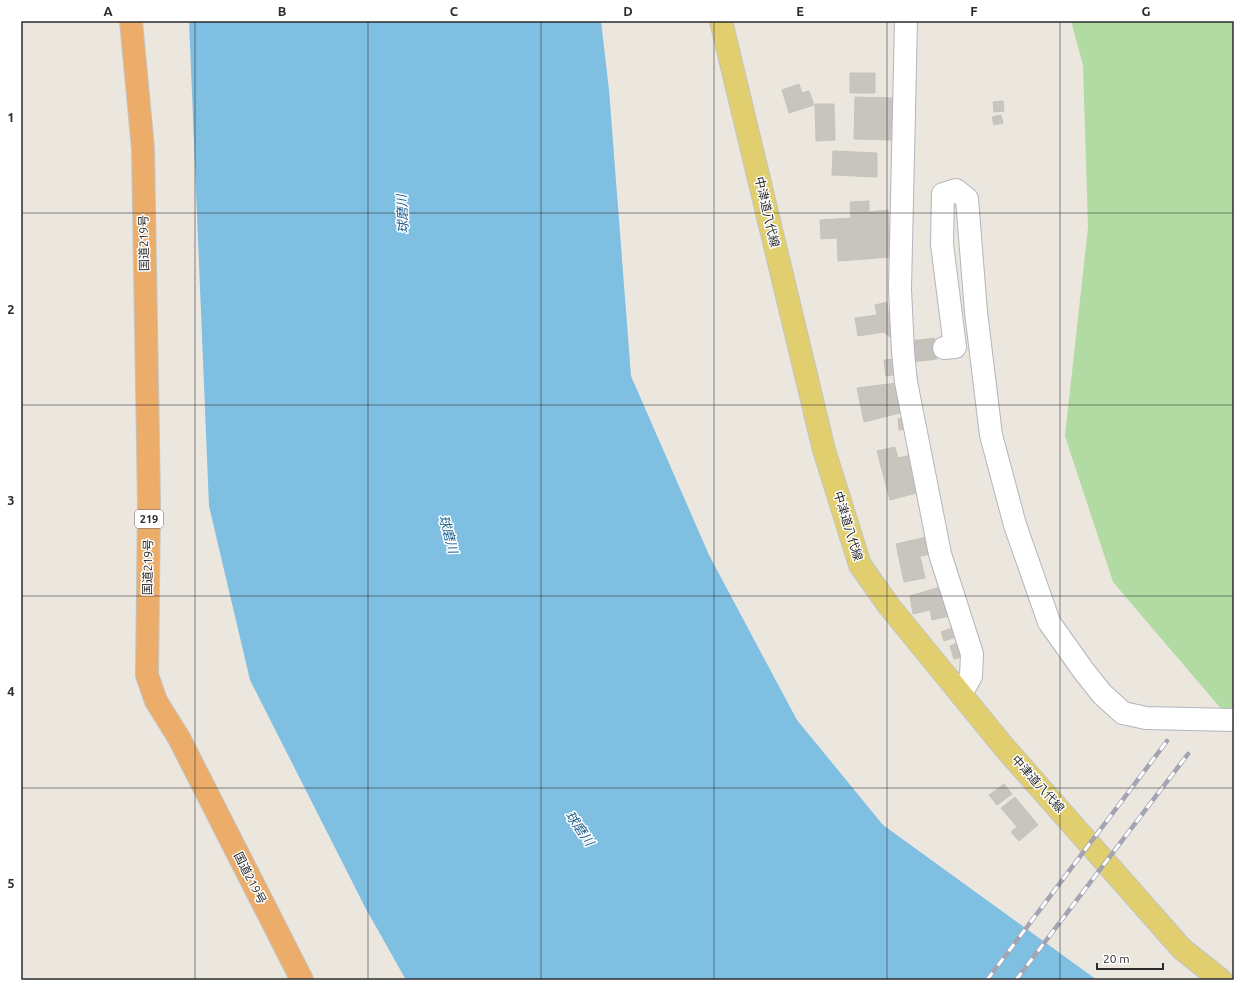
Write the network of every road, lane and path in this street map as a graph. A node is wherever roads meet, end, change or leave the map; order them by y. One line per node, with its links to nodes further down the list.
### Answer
1 (130, 21): 7 (highway, 国道219号 / 219)
2 (721, 21): 5 (main road, 中津道八代線)
3 (906, 21): 5 (street)
4 (944, 348): 6 (street)
5 (961, 694): 8 (main road, 中津道八代線)
6 (1234, 720)
7 (302, 980)
8 (1221, 980)

